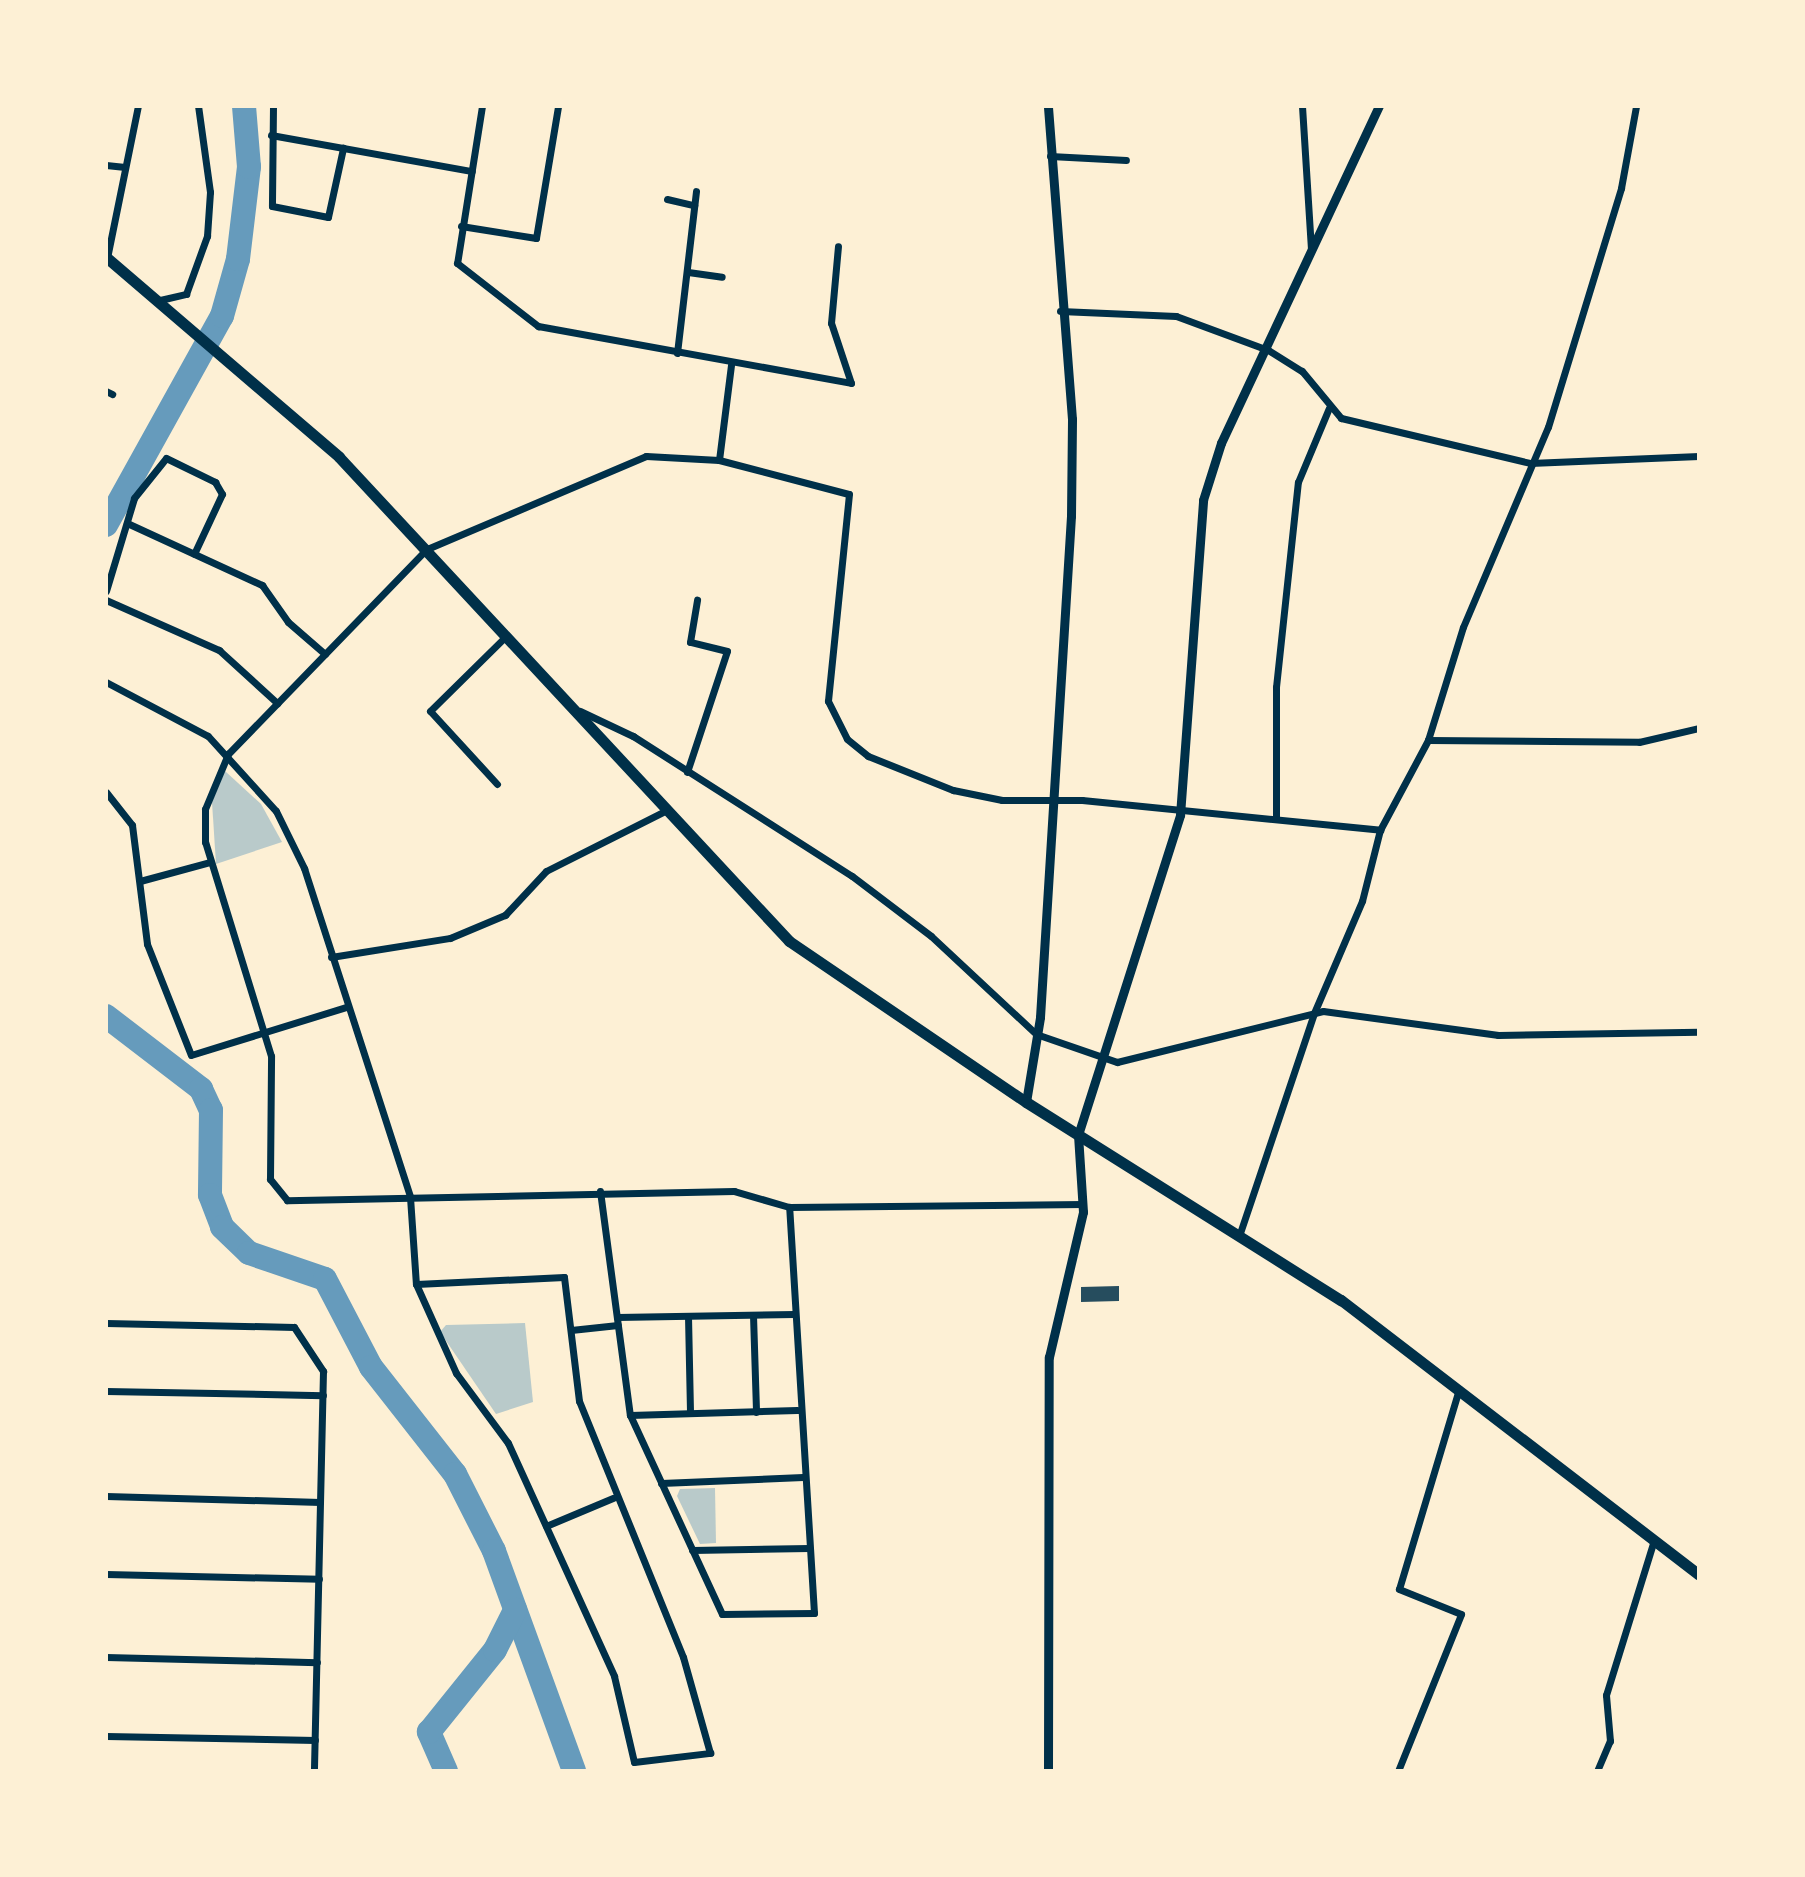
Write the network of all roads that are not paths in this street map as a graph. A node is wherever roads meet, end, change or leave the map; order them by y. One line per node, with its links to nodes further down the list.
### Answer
1 (138, 106): 15 (street)
2 (198, 106): 26 (street)
3 (273, 106): 10 (street)
4 (482, 106): 16 (street)
5 (558, 106): 20 (street)
6 (1048, 106): 12 (street)
7 (1302, 106): 23 (street)
8 (1379, 106): 23 (street)
9 (1636, 106): 34 (street)
10 (271, 135): 11 (street); 11 (street)
11 (343, 148): 16 (street)
12 (1050, 156): 13 (street); 27 (street)
13 (1126, 160)
14 (106, 165): 15 (street)
15 (125, 167): 22 (street)
16 (472, 171): 20 (street)
17 (696, 191): 19 (street)
18 (667, 199): 19 (street)
19 (694, 205): 24 (street)
20 (461, 226): 29 (street)
21 (838, 246): 30 (street)
22 (107, 257): 26 (main road)
23 (1311, 257): 28 (street)
24 (688, 272): 25 (street); 29 (street)
25 (722, 277)
26 (160, 300): 36 (main road)
27 (1060, 311): 28 (street); 52 (street)
28 (1268, 350): 31 (street); 54 (street)
29 (677, 353): 30 (street)
30 (731, 365): 33 (street)
31 (1329, 408): 34 (street); 55 (street)
32 (1699, 456): 34 (street)
33 (719, 460): 36 (street); 52 (street)
34 (1530, 463): 47 (street)
35 (127, 523): 37 (street); 37 (street); 38 (street)
36 (427, 549): 41 (main road); 42 (street)
37 (194, 554): 42 (street)
38 (106, 591)
39 (106, 600): 44 (street)
40 (697, 600): 49 (street)
41 (506, 636): 45 (main road); 50 (street)
42 (325, 654): 44 (street)
43 (106, 682): 48 (street)
44 (277, 703): 48 (street)
45 (570, 706): 49 (street); 53 (main road)
46 (1699, 728): 47 (street)
47 (1428, 740): 56 (street)
48 (228, 754): 57 (street); 59 (street)
49 (687, 772): 64 (street)
50 (497, 784)
51 (106, 792): 58 (street)
52 (1055, 802): 54 (street); 64 (street)
53 (665, 811): 59 (street); 66 (main road)
54 (1180, 815): 55 (street); 65 (street)
55 (1276, 818): 56 (street)
56 (1380, 830): 61 (street)
57 (210, 862): 58 (street); 63 (street)
58 (140, 881): 63 (street)
59 (331, 957): 60 (street)
60 (346, 1007): 63 (street); 69 (street)
61 (1314, 1013): 62 (street); 65 (street); 72 (street)
62 (1699, 1032)
63 (264, 1033): 69 (street)
64 (1036, 1034): 65 (street); 66 (street)
65 (1103, 1057): 67 (street)
66 (1026, 1102): 67 (main road)
67 (1078, 1135): 70 (street); 72 (main road)
68 (600, 1191): 69 (street); 71 (street); 77 (street)
69 (410, 1197): 73 (street)
70 (1083, 1204): 71 (street); 104 (street)
71 (789, 1207): 74 (street)
72 (1239, 1236): 80 (main road)
73 (416, 1284): 79 (street); 92 (street)
74 (794, 1314): 75 (street); 83 (street)
75 (753, 1315): 76 (street); 84 (street)
76 (688, 1316): 77 (street); 85 (street)
77 (617, 1321): 79 (street); 86 (street)
78 (106, 1323): 82 (street)
79 (571, 1330): 90 (street)
80 (1460, 1388): 93 (main road); 105 (street)
81 (106, 1391): 82 (street)
82 (323, 1395): 91 (street)
83 (797, 1410): 84 (street); 87 (street)
84 (756, 1412): 85 (street)
85 (690, 1413): 86 (street)
86 (630, 1415): 88 (street)
87 (803, 1477): 88 (street); 94 (street)
88 (661, 1483): 95 (street)
89 (106, 1496): 91 (street)
90 (613, 1498): 92 (street); 92 (street)
91 (320, 1502): 98 (street)
92 (546, 1526)
93 (1655, 1538): 97 (main road); 106 (street)
94 (809, 1548): 95 (street); 95 (street)
95 (692, 1550)
96 (106, 1574): 98 (street)
97 (1699, 1575)
98 (319, 1579): 100 (street)
99 (106, 1657): 100 (street)
100 (317, 1662): 102 (street)
101 (106, 1736): 102 (street)
102 (315, 1740): 103 (street)
103 (314, 1771)
104 (1048, 1771)
105 (1398, 1771)
106 (1597, 1771)

